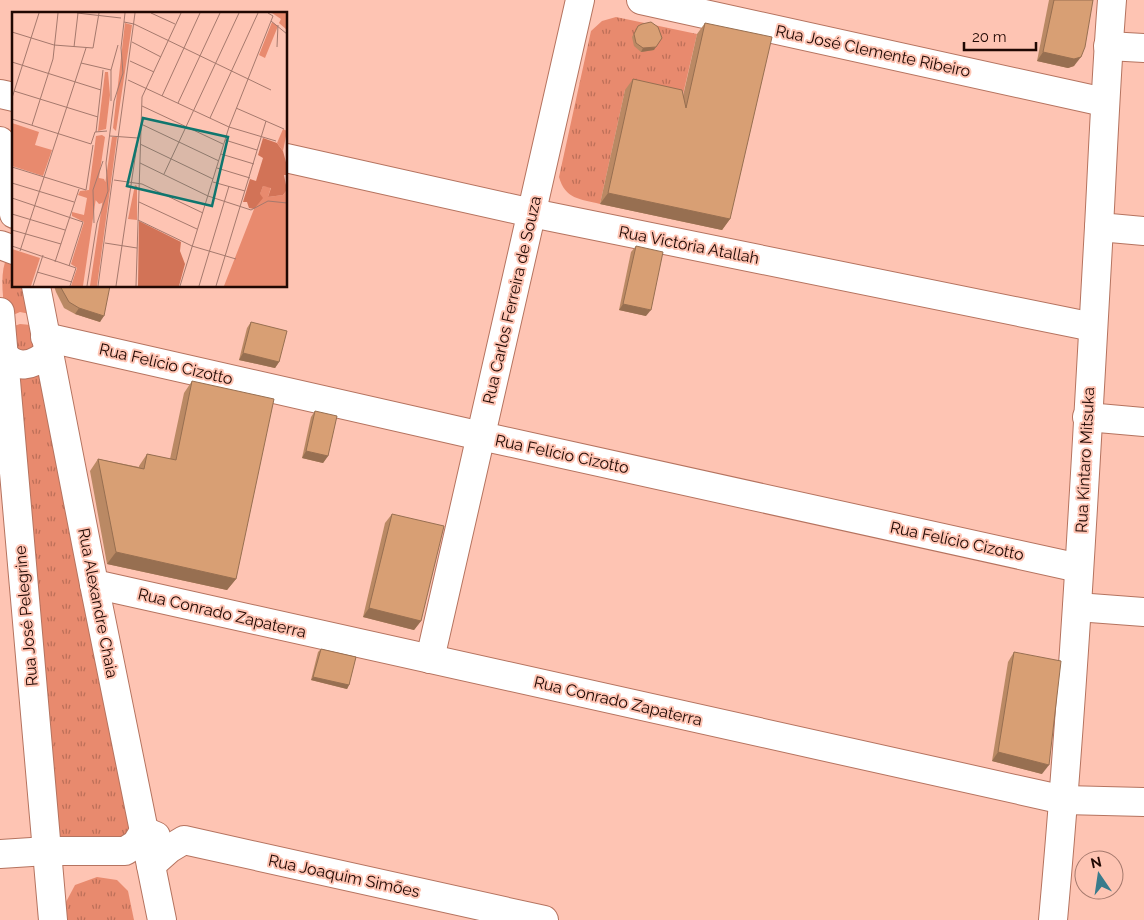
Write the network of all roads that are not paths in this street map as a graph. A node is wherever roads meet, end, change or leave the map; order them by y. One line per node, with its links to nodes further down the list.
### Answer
1 (580, 0): 10 (street, Rua Carlos Ferreira de Souza)
2 (641, 0): 6 (street, Rua José Clemente Ribeiro)
3 (1112, 0): 4 (street, Rua Kintaro Mitsuka)
4 (1108, 46): 5 (street); 6 (street, Rua Kintaro Mitsuka)
5 (1144, 48)
6 (1104, 102): 11 (street, Rua Kintaro Mitsuka)
7 (0, 140): 9 (street)
8 (288, 158): 10 (street, Rua Victória Atallah)
9 (12, 203)
10 (532, 214): 16 (street, Rua Victória Atallah); 21 (street, Rua Carlos Ferreira de Souza)
11 (1099, 227): 12 (street); 16 (street, Rua Kintaro Mitsuka)
12 (1144, 231)
13 (0, 245): 14 (street)
14 (12, 249)
15 (36, 288): 18 (street, Rua Alexandre Chaia)
16 (1092, 327): 19 (street, Rua Kintaro Mitsuka)
17 (1, 332): 18 (street); 18 (street); 32 (street, Rua José Pelegrine)
18 (45, 339): 21 (street, Rua Felício Cizotto); 23 (street, Rua Alexandre Chaia)
19 (1087, 417): 20 (street); 22 (street, Rua Kintaro Mitsuka)
20 (1144, 422)
21 (481, 436): 22 (street, Rua Felício Cizotto); 26 (street, Rua Carlos Ferreira de Souza)
22 (1078, 568): 24 (street, Rua Kintaro Mitsuka)
23 (94, 584): 26 (street, Rua Conrado Zapaterra); 29 (street, Rua Alexandre Chaia)
24 (1077, 607): 25 (street); 27 (street, Rua Kintaro Mitsuka)
25 (1144, 612)
26 (430, 659): 27 (street, Rua Conrado Zapaterra)
27 (1064, 800): 28 (street, Rua Conrado Zapaterra); 38 (street, Rua Kintaro Mitsuka)
28 (1144, 802)
29 (144, 831): 30 (street, Rua Joaquim Simões); 32 (street); 34 (street, Rua Alexandre Chaia)
30 (184, 840): 34 (street); 37 (street, Rua Joaquim Simões)
31 (0, 854): 32 (street)
32 (48, 856): 33 (street); 34 (street); 35 (street, Rua José Pelegrine)
33 (0, 865)
34 (151, 865): 36 (street, Rua Alexandre Chaia)
35 (53, 920)
36 (162, 920)
37 (544, 920)
38 (1053, 920)

